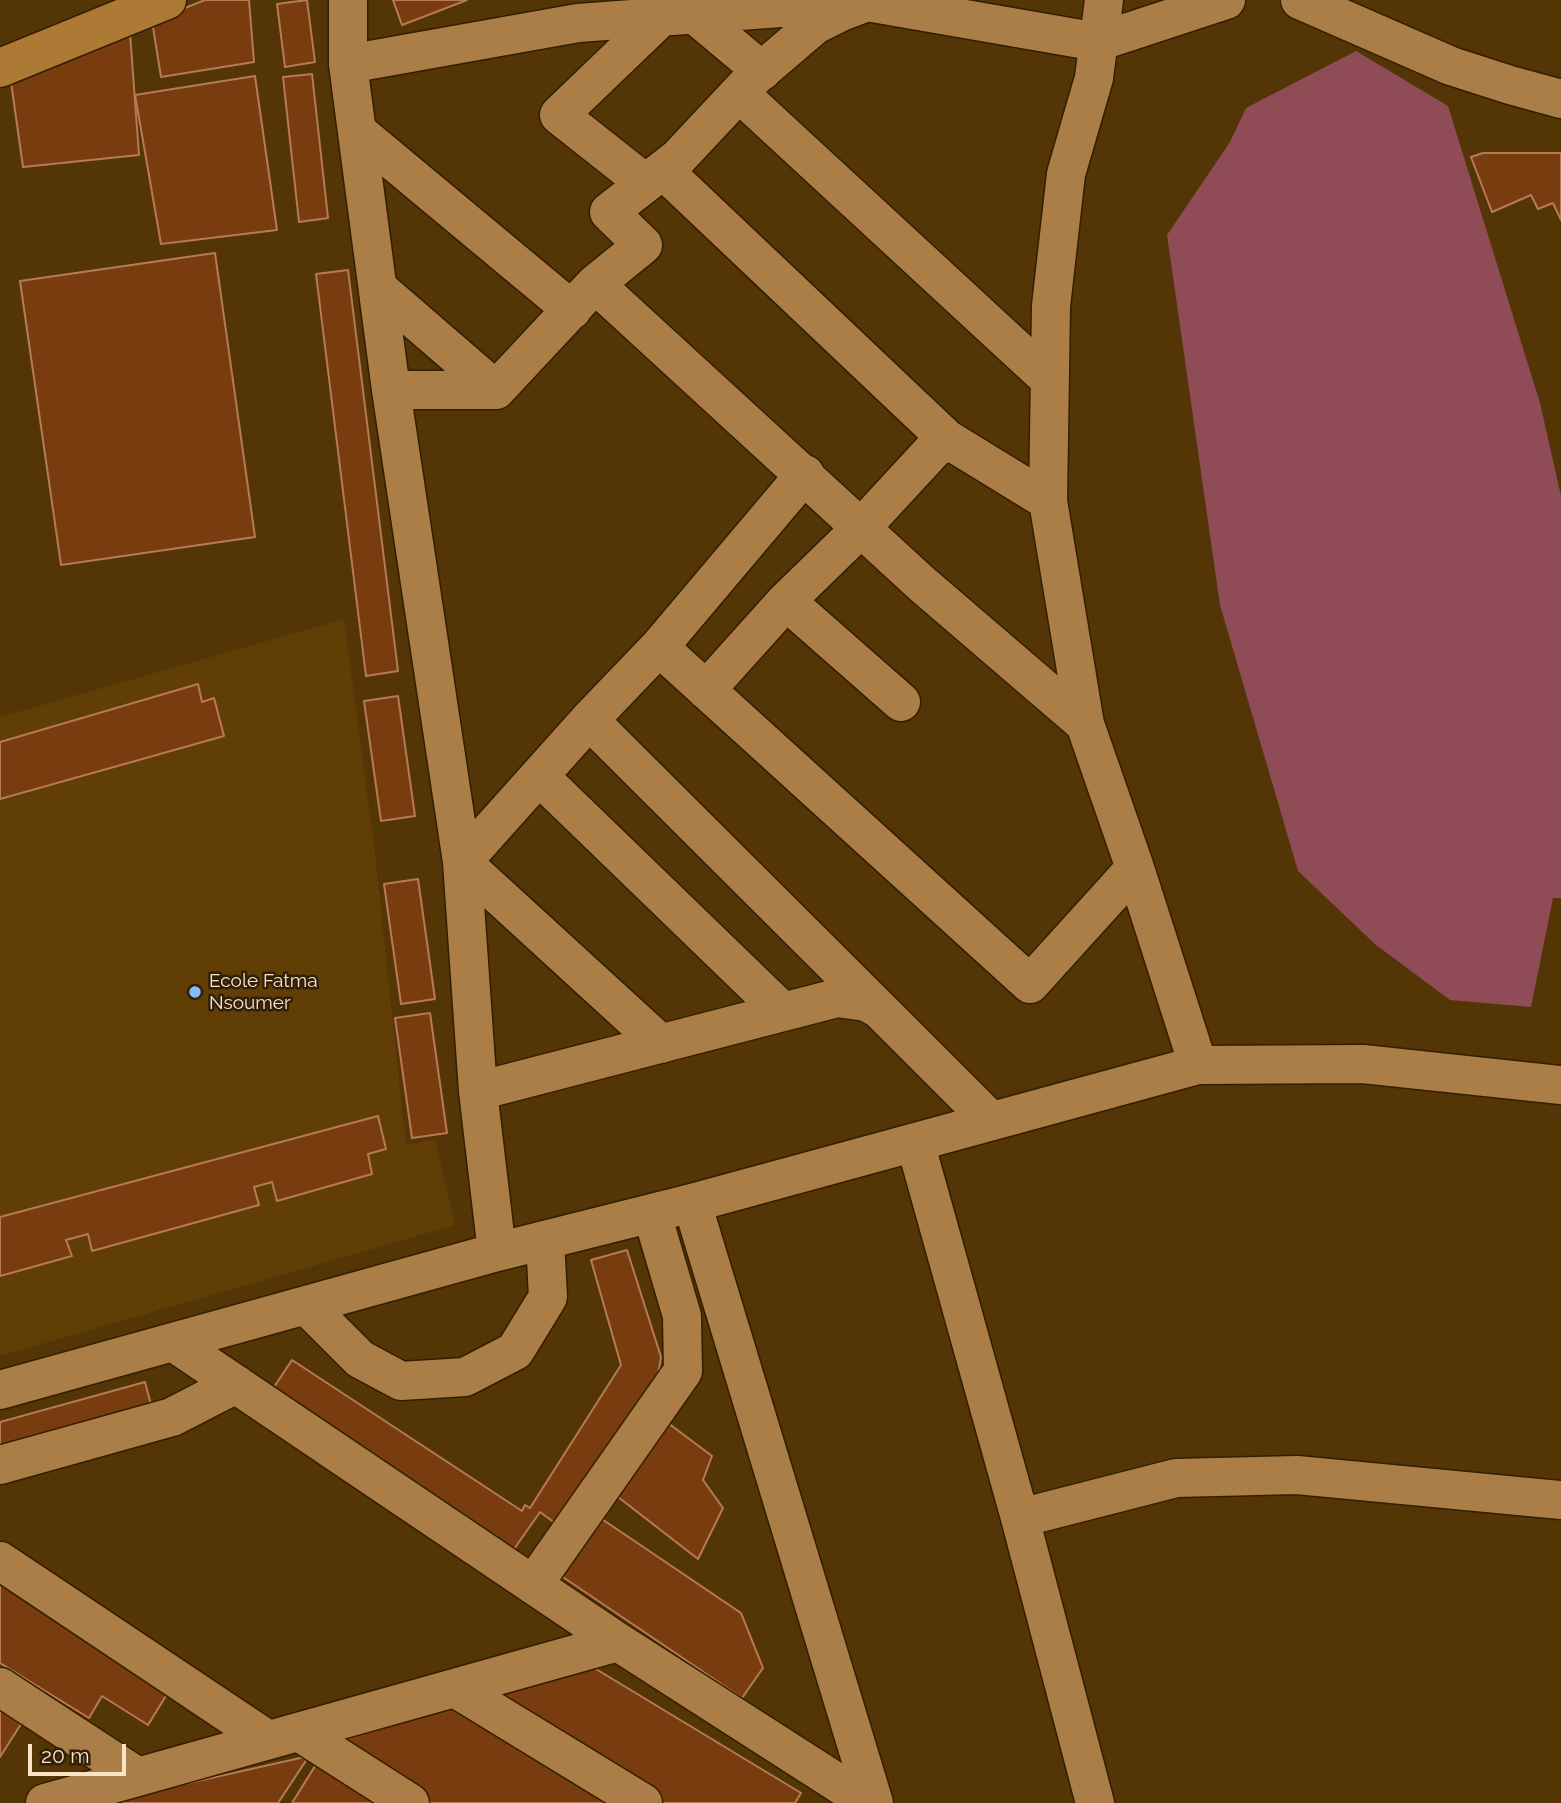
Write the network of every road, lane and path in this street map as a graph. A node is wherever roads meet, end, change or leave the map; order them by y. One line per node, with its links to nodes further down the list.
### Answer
1 (167, 0): 10 (main road)
2 (348, 0): 9 (street)
3 (1104, 0): 8 (street)
4 (1226, 0): 8 (street)
5 (1300, 0): 12 (street)
6 (867, 2): 7 (street); 8 (street); 11 (street)
7 (678, 16): 9 (street); 11 (street); 14 (street)
8 (1098, 42): 17 (street)
9 (348, 64): 13 (street)
10 (0, 68)
11 (751, 82): 14 (street); 17 (street)
12 (1561, 99)
13 (357, 131): 15 (street); 16 (street)
14 (654, 176): 16 (street); 20 (street)
15 (378, 288): 18 (street); 19 (street)
16 (584, 297): 19 (street); 21 (street)
17 (1050, 380): 22 (street)
18 (391, 390): 19 (street); 31 (street)
19 (496, 390)
20 (947, 439): 22 (street); 23 (street)
21 (804, 474): 23 (street); 25 (street)
22 (1048, 501): 29 (street)
23 (861, 528): 24 (street); 29 (street)
24 (786, 601): 26 (street); 27 (street)
25 (659, 647): 26 (street); 28 (street)
26 (706, 690): 32 (street)
27 (901, 702)
28 (589, 720): 30 (street); 33 (street)
29 (1085, 724): 32 (street)
30 (540, 777): 31 (street); 34 (street)
31 (462, 862): 35 (street); 38 (street)
32 (1135, 868): 36 (street)
33 (879, 1009): 34 (street); 39 (street)
34 (783, 1013): 35 (street)
35 (661, 1044): 38 (street)
36 (1198, 1065): 37 (street); 39 (street)
37 (1561, 1085)
38 (478, 1091): 44 (street)
39 (991, 1121): 40 (street)
40 (915, 1142): 41 (street); 51 (street)
41 (692, 1203): 42 (street); 62 (street)
42 (652, 1214): 43 (street); 53 (street)
43 (545, 1240): 44 (street); 45 (street)
44 (497, 1252): 45 (street)
45 (306, 1305): 46 (street)
46 (173, 1342): 47 (street); 48 (street)
47 (236, 1384): 49 (street); 53 (street)
48 (0, 1390)
49 (0, 1465)
50 (1561, 1500): 51 (street)
51 (1020, 1518): 63 (street)
52 (0, 1561): 57 (street)
53 (533, 1585): 54 (street)
54 (618, 1642): 56 (street); 62 (street)
55 (0, 1687): 58 (street)
56 (455, 1688): 57 (street); 61 (street)
57 (283, 1736): 58 (street); 60 (street)
58 (138, 1777): 59 (street)
59 (45, 1803)
60 (410, 1803)
61 (643, 1803)
62 (872, 1803)
63 (1095, 1803)

